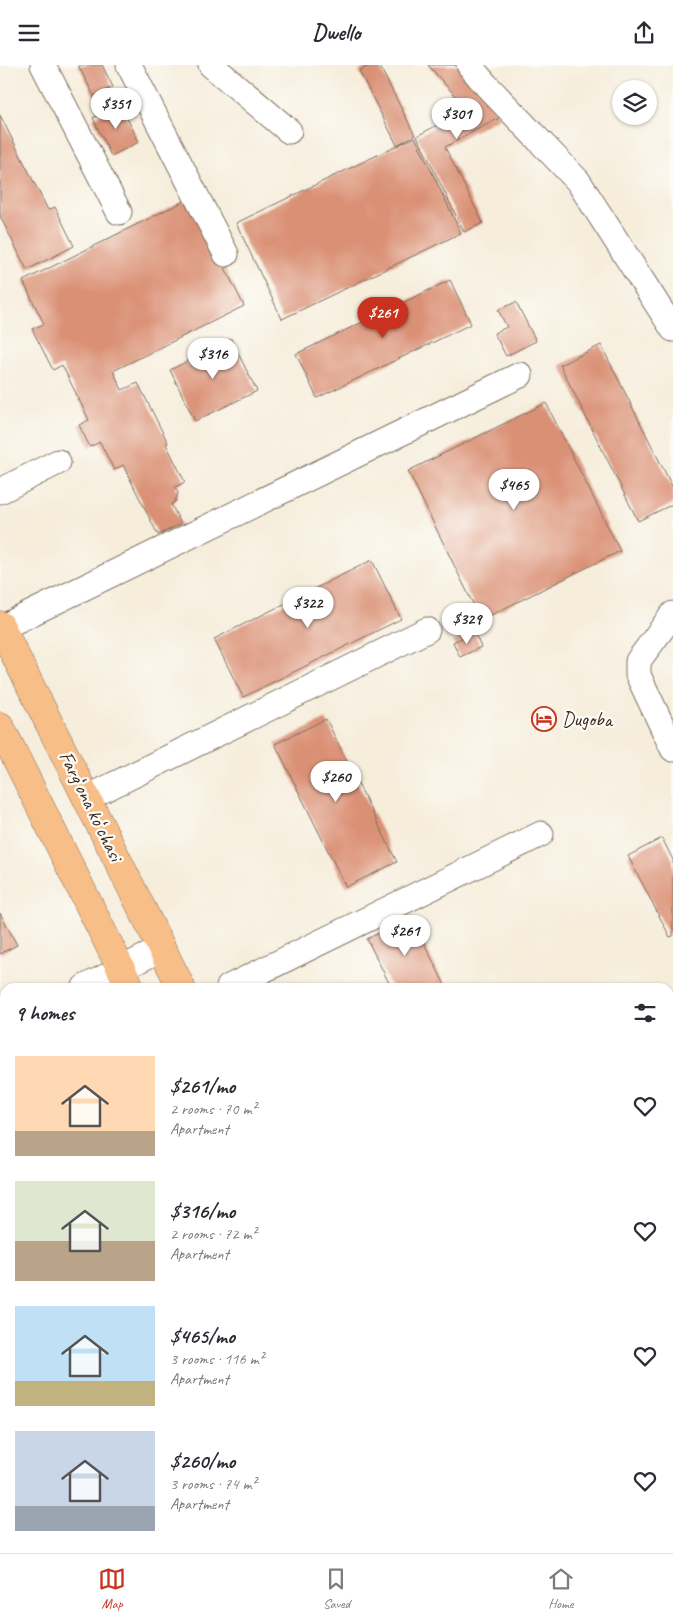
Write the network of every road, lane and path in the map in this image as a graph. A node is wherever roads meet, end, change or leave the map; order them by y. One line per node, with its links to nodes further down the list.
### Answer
1 (43, 65): 6 (street)
2 (129, 65): 7 (street)
3 (211, 65): 5 (street)
4 (479, 69): 8 (street)
5 (289, 131)
6 (119, 212)
7 (226, 255)
8 (673, 329)
9 (520, 375): 13 (street)
10 (58, 462): 11 (street)
11 (0, 491)
12 (673, 614): 16 (street)
13 (1, 627): 17 (main road, Fargʻona koʻchasi)
14 (427, 630): 17 (street)
15 (0, 726): 20 (main road)
16 (673, 749)
17 (87, 798): 19 (main road, Fargʻona koʻchasi)
18 (541, 834): 23 (street)
19 (161, 949): 20 (street); 22 (main road, Fargʻona koʻchasi)
20 (126, 979): 21 (street)
21 (106, 983)
22 (179, 983)
23 (237, 983)

